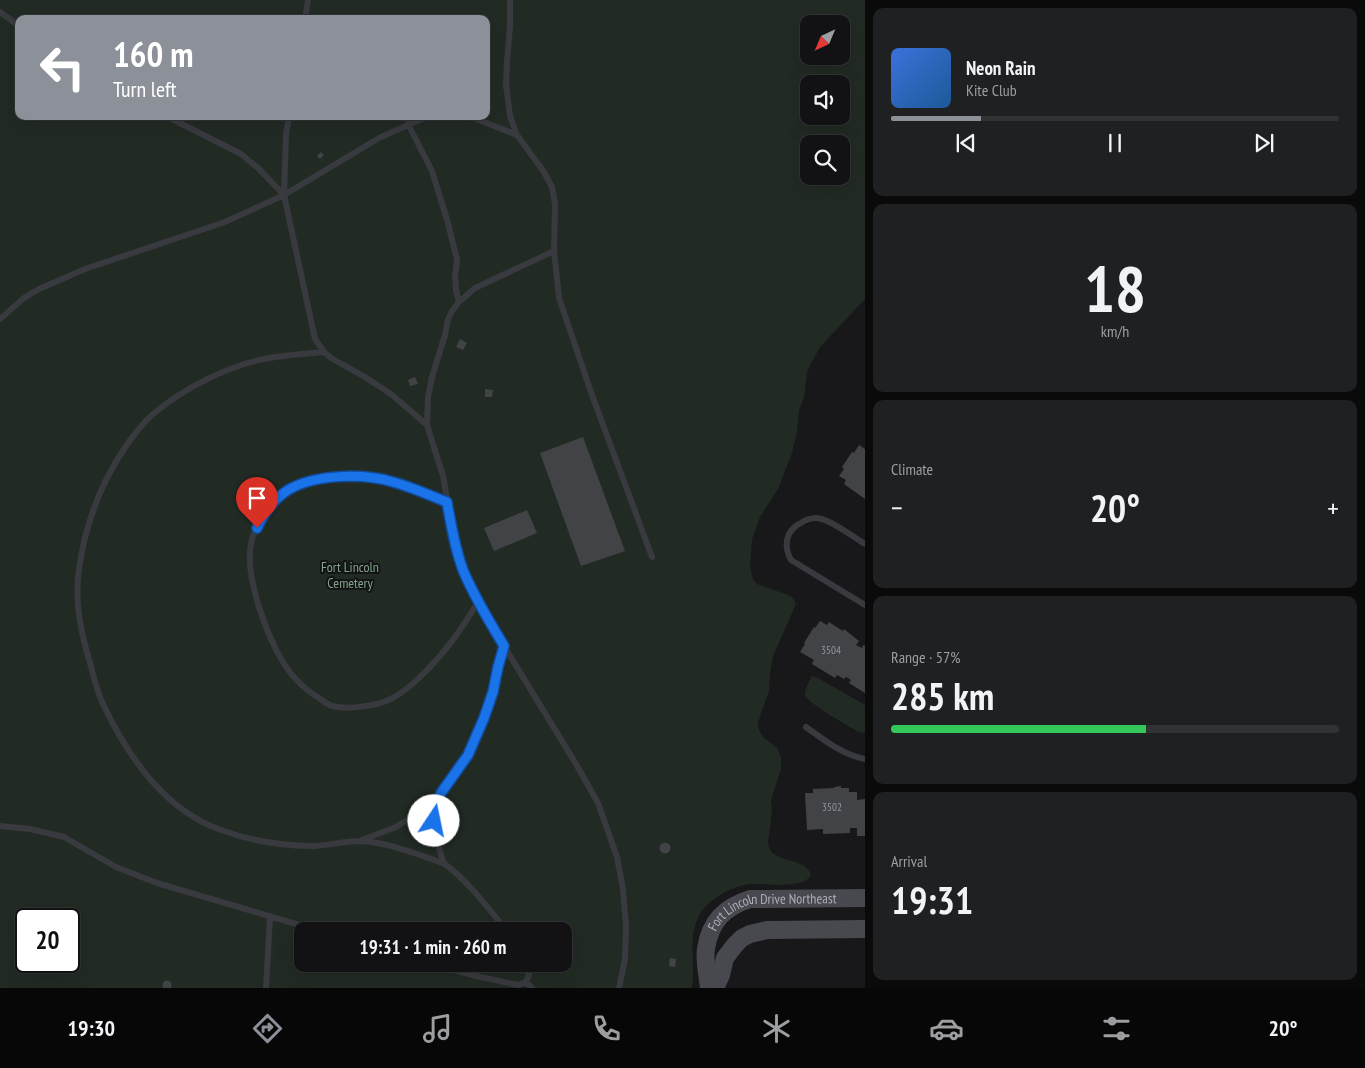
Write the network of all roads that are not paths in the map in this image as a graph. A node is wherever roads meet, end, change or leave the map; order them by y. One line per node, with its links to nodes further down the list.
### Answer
1 (308, 0): 4 (lane)
2 (510, 0): 11 (lane)
3 (0, 12): 5 (lane)
4 (306, 15)
5 (15, 23)
6 (174, 120): 12 (lane)
7 (288, 120): 12 (lane)
8 (418, 120): 10 (lane)
9 (479, 120): 11 (lane)
10 (408, 124): 12 (lane); 14 (lane)
11 (517, 135): 13 (lane)
12 (284, 195): 15 (lane); 16 (lane)
13 (554, 251): 14 (lane); 20 (lane)
14 (459, 302): 17 (lane)
15 (0, 319)
16 (324, 352): 17 (lane); 28 (lane)
17 (427, 425): 18 (lane)
18 (447, 502): 21 (lane); 21 (lane)
19 (865, 544): 22 (lane)
20 (652, 558)
21 (478, 602): 23 (lane)
22 (865, 605)
23 (504, 646): 26 (lane); 40 (lane)
24 (806, 726): 25 (lane)
25 (865, 759)
26 (438, 800): 28 (lane); 29 (lane)
27 (0, 826): 31 (lane)
28 (360, 841): 29 (lane)
29 (444, 864): 32 (lane)
30 (865, 898): 41 (street, Fort Lincoln Drive Northeast)
31 (270, 917): 33 (lane); 38 (lane)
32 (500, 922)
33 (294, 924)
34 (865, 929): 42 (street, Fort Lincoln Drive Northeast)
35 (462, 972): 37 (lane)
36 (528, 972): 37 (lane)
37 (526, 982): 39 (lane)
38 (266, 988)
39 (532, 988)
40 (619, 988)
41 (709, 988)
42 (715, 988)

